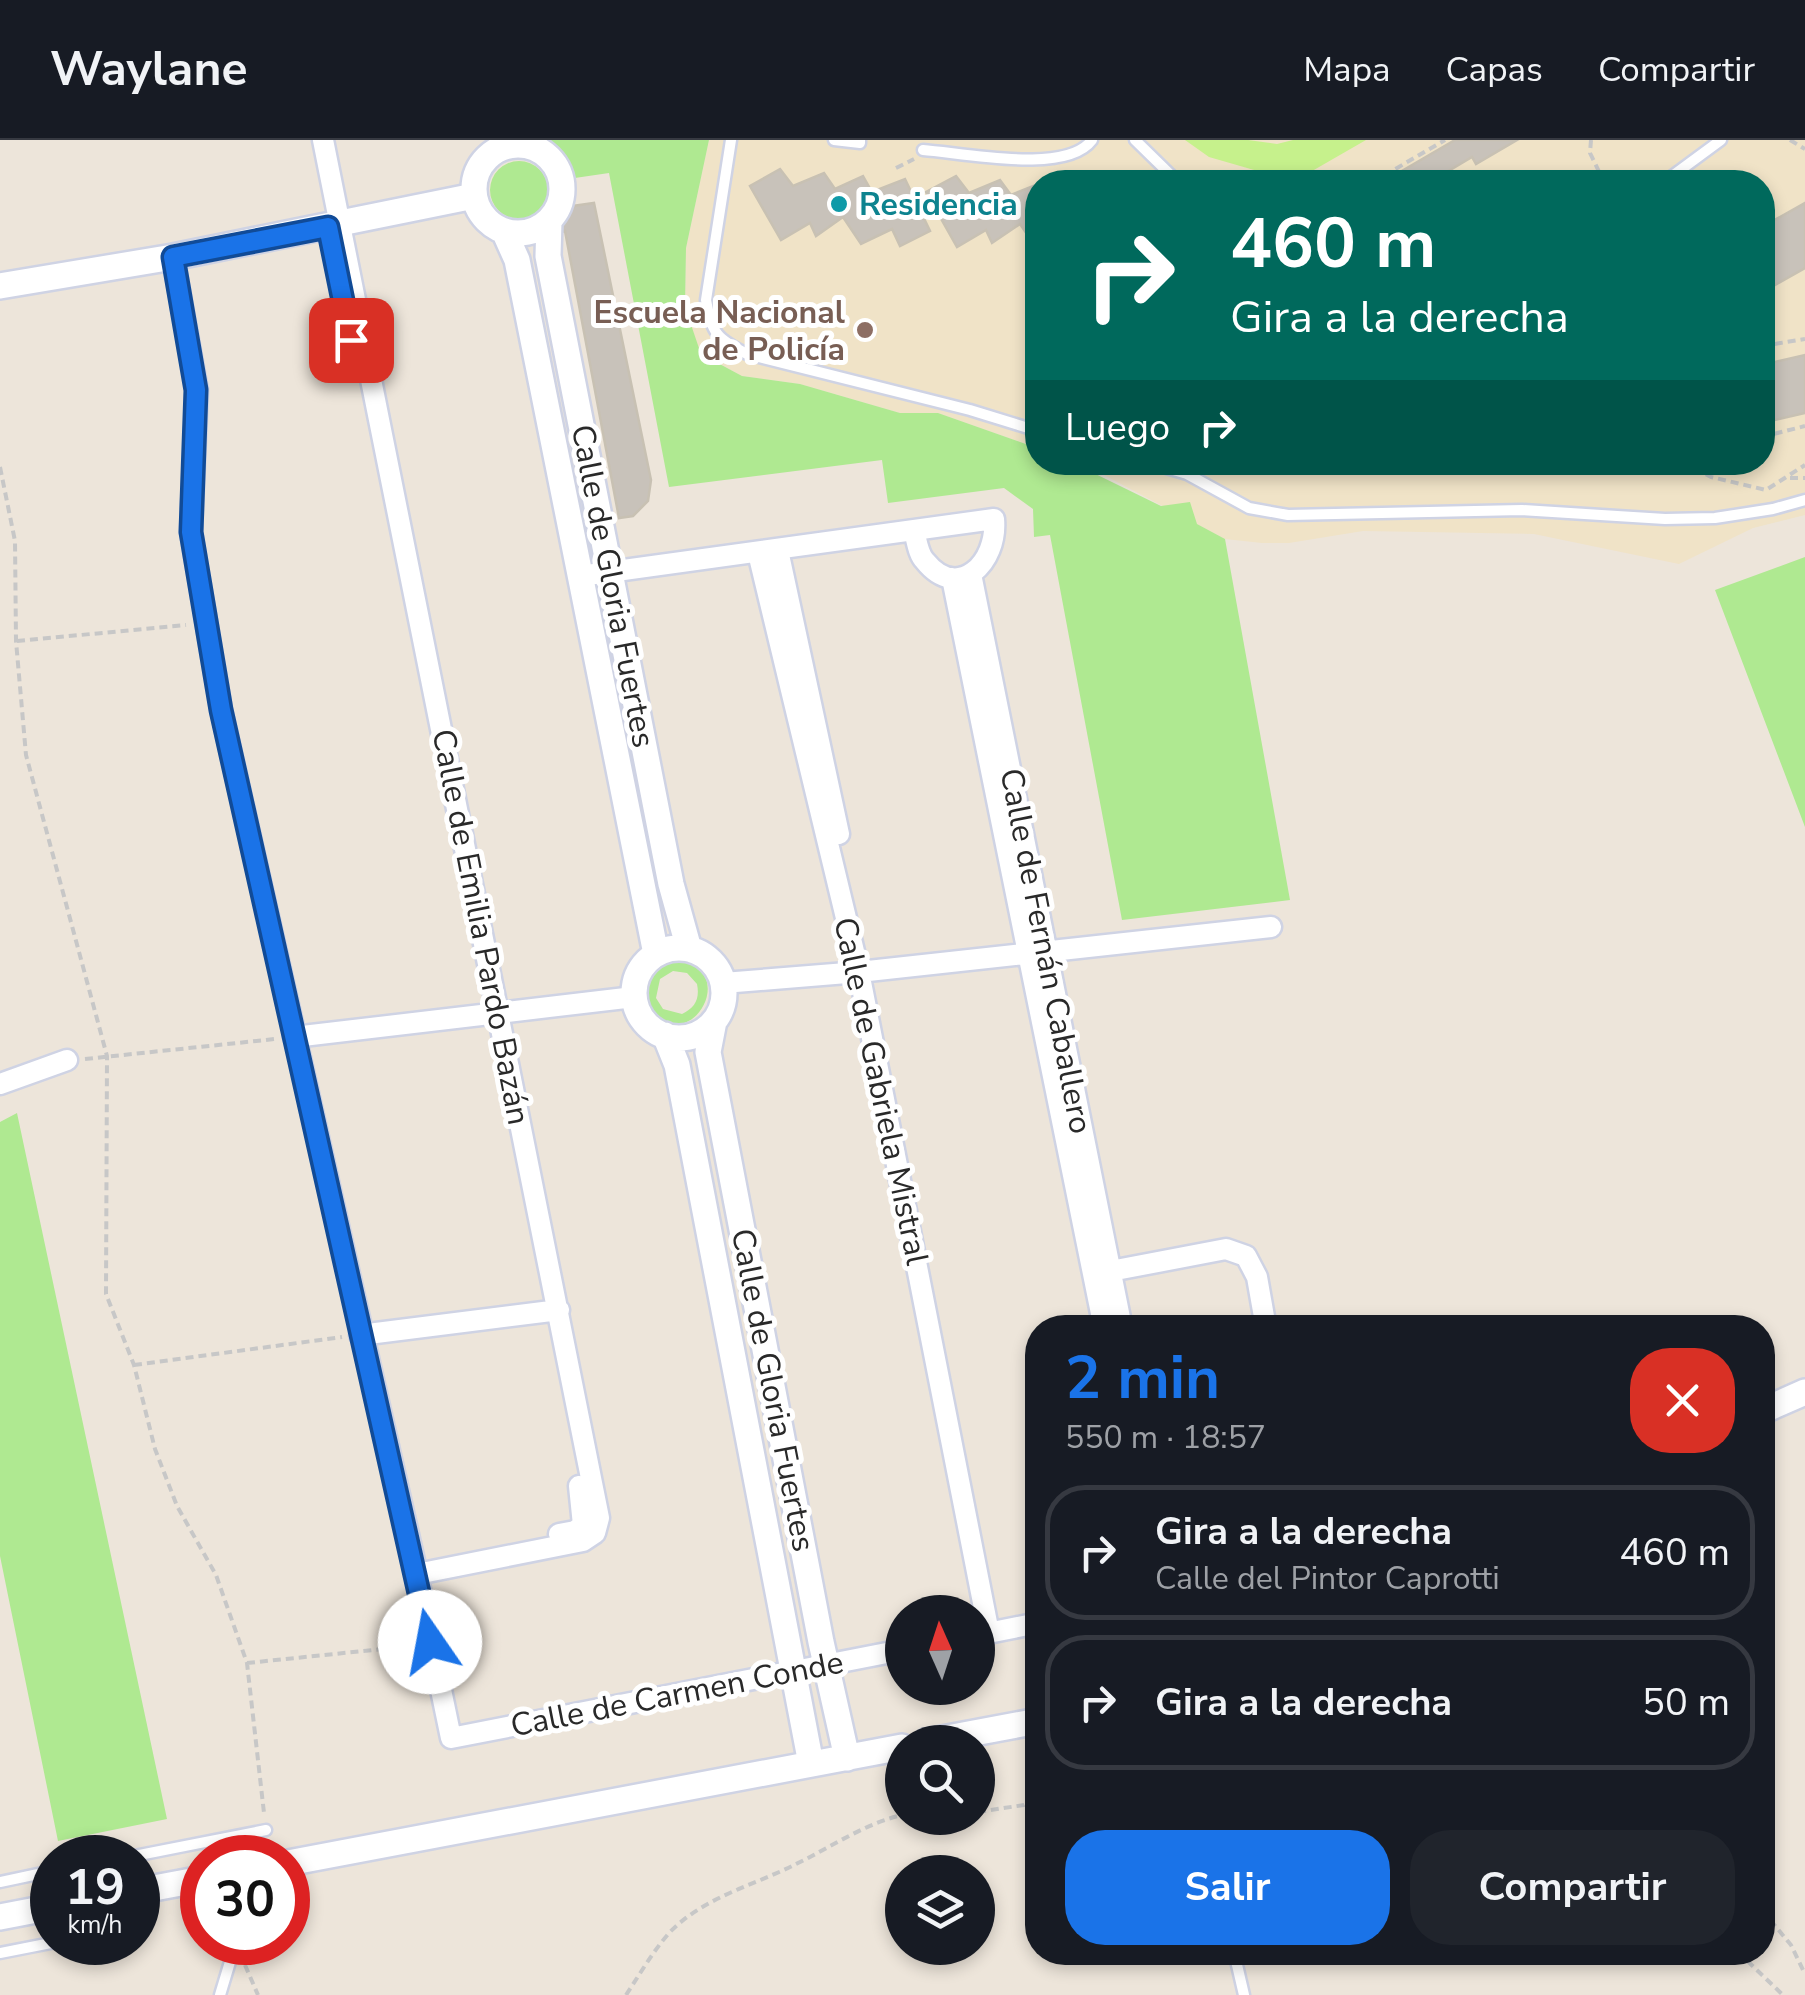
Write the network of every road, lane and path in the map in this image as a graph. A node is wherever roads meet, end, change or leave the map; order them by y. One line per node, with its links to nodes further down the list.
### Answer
1 (311, 140): 21 (street, Calle de Emilia Pardo Bazán)
2 (324, 140): 21 (street, Calle de Emilia Pardo Bazán)
3 (730, 140): 28 (lane)
4 (834, 140): 5 (lane)
5 (860, 140)
6 (1092, 140): 13 (lane)
7 (1135, 140): 15 (lane)
8 (1445, 140): 16 (path)
9 (1591, 140): 17 (path)
10 (1721, 140): 18 (lane)
11 (1790, 140): 14 (path)
12 (526, 143): 19 (street); 20 (street)
13 (923, 150)
14 (1805, 150)
15 (1164, 170)
16 (1393, 170)
17 (1598, 170)
18 (1680, 170)
19 (474, 196): 21 (street); 22 (street)
20 (548, 221): 22 (street); 39 (street, Calle de Gloria Fuertes)
21 (335, 226): 23 (street); 51 (street, Calle de Emilia Pardo Bazán)
22 (504, 230): 40 (street, Calle de Gloria Fuertes)
23 (173, 257): 24 (street); 42 (street)
24 (0, 286)
25 (1805, 339): 26 (path)
26 (1775, 344)
27 (1805, 426): 29 (path)
28 (1025, 427)
29 (1775, 434)
30 (1805, 464): 34 (path)
31 (0, 467): 43 (path)
32 (1189, 475): 36 (lane)
33 (1707, 475): 34 (path)
34 (1788, 478): 35 (path)
35 (1805, 478)
36 (1805, 500)
37 (914, 531): 38 (street); 41 (street); 41 (street)
38 (768, 551): 39 (street); 48 (street, Calle de Gabriela Mistral)
39 (611, 573): 40 (street); 45 (street, Calle de Gloria Fuertes)
40 (580, 576): 47 (street, Calle de Gloria Fuertes)
41 (962, 576): 46 (street, Calle de Fernán Caballero)
42 (206, 623): 43 (path); 54 (street)
43 (16, 641): 55 (path)
44 (1271, 927): 46 (street)
45 (689, 949): 47 (street); 49 (street)
46 (1037, 953): 48 (street); 58 (street, Calle de Fernán Caballero)
47 (656, 954): 50 (street)
48 (864, 972): 49 (street); 68 (street, Calle de Gabriela Mistral)
49 (723, 984): 52 (street)
50 (634, 996): 51 (street); 53 (street)
51 (490, 1014): 54 (street); 59 (street, Calle de Emilia Pardo Bazán)
52 (714, 1021): 53 (street); 74 (street, Calle de Gloria Fuertes)
53 (665, 1036): 75 (street, Calle de Gloria Fuertes)
54 (294, 1037): 55 (path); 63 (street)
55 (107, 1056): 56 (path); 64 (path)
56 (66, 1060): 57 (street)
57 (0, 1084)
58 (1102, 1273): 60 (street, Calle de Fernán Caballero); 61 (street, Calle de Fernán Caballero); 62 (street)
59 (552, 1310): 63 (street); 67 (street, Calle de Emilia Pardo Bazán)
60 (1104, 1315)
61 (1117, 1315)
62 (1264, 1315)
63 (360, 1335): 64 (path); 67 (street)
64 (134, 1365): 73 (path)
65 (1805, 1392): 66 (street)
66 (1775, 1405)
67 (415, 1568): 71 (street)
68 (982, 1595)
69 (1025, 1626): 70 (street)
70 (995, 1632)
71 (430, 1642): 73 (path); 75 (street, Calle de Carmen Conde)
72 (885, 1653): 74 (street, Calle de Carmen Conde)
73 (247, 1663): 84 (path)
74 (826, 1665): 75 (street, Calle de Carmen Conde); 79 (street, Calle de Gloria Fuertes)
75 (794, 1671): 80 (street, Calle de Gloria Fuertes)
76 (1025, 1723): 77 (street)
77 (995, 1729)
78 (885, 1750): 79 (street)
79 (847, 1758): 80 (street)
80 (811, 1764): 86 (street)
81 (1025, 1804): 82 (path)
82 (995, 1809)
83 (885, 1819): 101 (path)
84 (266, 1830): 85 (lane)
85 (160, 1851)
86 (310, 1859)
87 (30, 1876): 88 (lane)
88 (0, 1882)
89 (30, 1911): 90 (street)
90 (0, 1916)
91 (1775, 1926): 98 (path)
92 (30, 1947): 93 (lane)
93 (0, 1952)
94 (229, 1965): 99 (lane)
95 (246, 1965): 100 (path)
96 (1237, 1965): 102 (lane)
97 (1752, 1965): 103 (path)
98 (1805, 1974)
99 (220, 1995)
100 (258, 1995)
101 (626, 1995)
102 (1244, 1995)
103 (1783, 1995)

